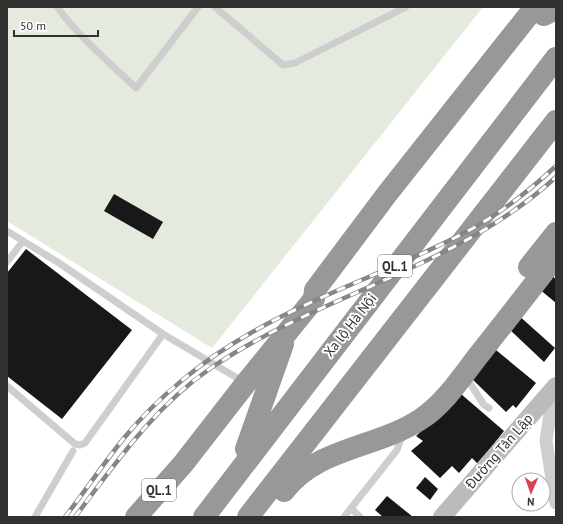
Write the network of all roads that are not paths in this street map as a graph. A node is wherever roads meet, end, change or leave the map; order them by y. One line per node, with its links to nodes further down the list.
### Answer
1 (57, 7): 2 (lane)
2 (198, 7)
3 (215, 7): 4 (lane)
4 (406, 7)
5 (546, 9): 12 (highway, QL.1)
6 (556, 58): 23 (highway, Xa lộ Hà Nội / QL.1)
7 (556, 121): 22 (highway, QL.1)
8 (7, 231): 9 (lane)
9 (23, 241): 11 (lane); 13 (lane)
10 (555, 241): 14 (highway, QL.1); 19 (highway, QL.1)
11 (7, 262)
12 (288, 331): 15 (highway, QL.1); 23 (highway, QL.1)
13 (163, 334): 15 (lane); 16 (lane)
14 (464, 374): 18 (lane); 19 (highway, QL.1)
15 (246, 383): 21 (highway, QL.1)
16 (7, 386)
17 (555, 387): 24 (street); 34 (street, Đường Tân Lập)
18 (489, 408)
19 (402, 424): 22 (highway, QL.1); 25 (lane); 31 (highway, QL.1)
20 (73, 451): 26 (lane)
21 (183, 464): 27 (highway, QL.1); 28 (highway, QL.1)
22 (284, 472): 30 (highway, QL.1)
23 (236, 474): 29 (highway, Xa lộ Hà Nội / QL.1)
24 (556, 503)
25 (351, 508): 32 (lane); 33 (lane)
26 (36, 517)
27 (136, 517)
28 (150, 517)
29 (204, 517)
30 (248, 517)
31 (263, 517)
32 (344, 517)
33 (360, 517)
34 (442, 517)

